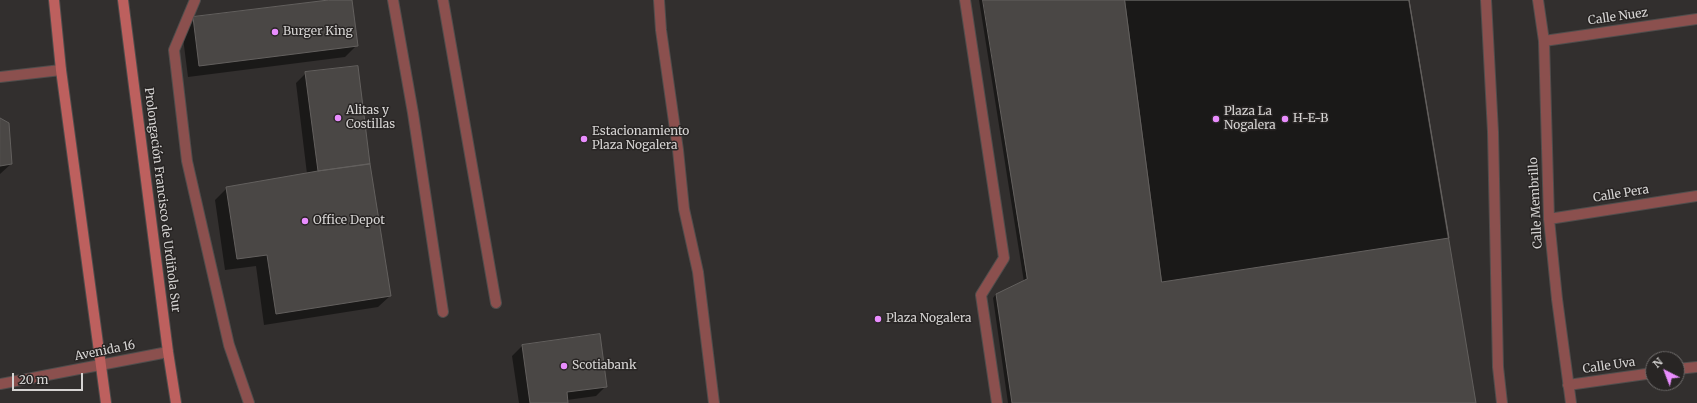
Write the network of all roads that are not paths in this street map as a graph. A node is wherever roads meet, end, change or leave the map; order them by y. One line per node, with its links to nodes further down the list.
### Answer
1 (54, 0): 12 (main road)
2 (123, 0): 18 (main road, Prolongación Francisco de Urdiñola Sur)
3 (195, 0): 27 (street)
4 (393, 0): 17 (street)
5 (443, 0): 16 (street)
6 (659, 0): 28 (street)
7 (965, 0): 29 (street)
8 (1486, 0): 30 (street)
9 (1538, 0): 11 (street, Calle Membrillo)
10 (1697, 19): 11 (street, Calle Nuez)
11 (1544, 41): 15 (street, Calle Membrillo)
12 (61, 70): 13 (street); 19 (main road)
13 (0, 77)
14 (1697, 196): 15 (street, Calle Pera)
15 (1549, 219): 24 (street, Calle Membrillo)
16 (496, 303)
17 (443, 312)
18 (168, 352): 19 (street, Avenida 16); 26 (main road, Prolongación Francisco de Urdiñola Sur)
19 (100, 365): 23 (street, Avenida 16); 25 (main road)
20 (1697, 367): 21 (street)
21 (1685, 368)
22 (1645, 374): 24 (street, Calle Uva)
23 (0, 384)
24 (1568, 385): 31 (street, Calle Membrillo)
25 (106, 403)
26 (176, 403)
27 (249, 403)
28 (714, 403)
29 (997, 403)
30 (1502, 403)
31 (1571, 403)

